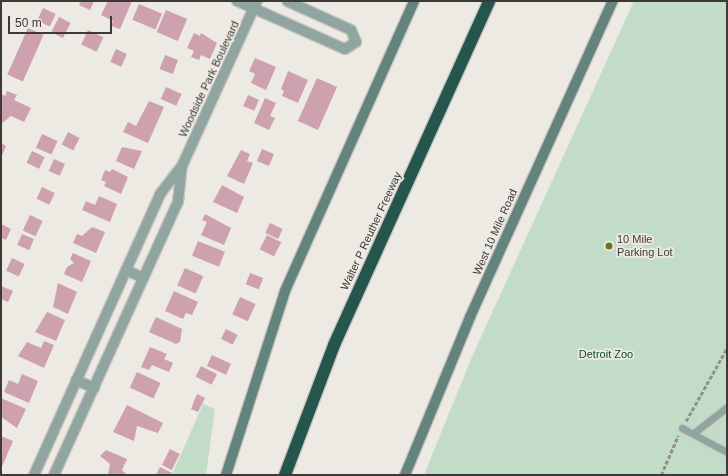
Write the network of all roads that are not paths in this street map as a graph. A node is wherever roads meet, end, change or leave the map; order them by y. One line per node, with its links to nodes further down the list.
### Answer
1 (238, 1): 6 (street)
2 (287, 1): 6 (street)
3 (414, 1): 18 (main road)
4 (488, 1): 19 (highway, Walter P Reuther Freeway)
5 (613, 1): 20 (main road, West 10 Mile Road)
6 (256, 5): 7 (street, Woodside Park Boulevard)
7 (182, 166): 8 (street, Woodside Park Boulevard); 9 (street, Woodside Park Boulevard)
8 (126, 270): 9 (street); 10 (street, Woodside Park Boulevard)
9 (143, 278): 11 (street, Woodside Park Boulevard)
10 (76, 380): 11 (street); 16 (street, Woodside Park Boulevard)
11 (94, 388): 17 (street, Woodside Park Boulevard)
12 (727, 407): 14 (lane)
13 (682, 428): 14 (lane)
14 (695, 432): 15 (lane)
15 (727, 452)
16 (34, 475)
17 (54, 475)
18 (226, 475)
19 (285, 475)
20 (405, 475)

